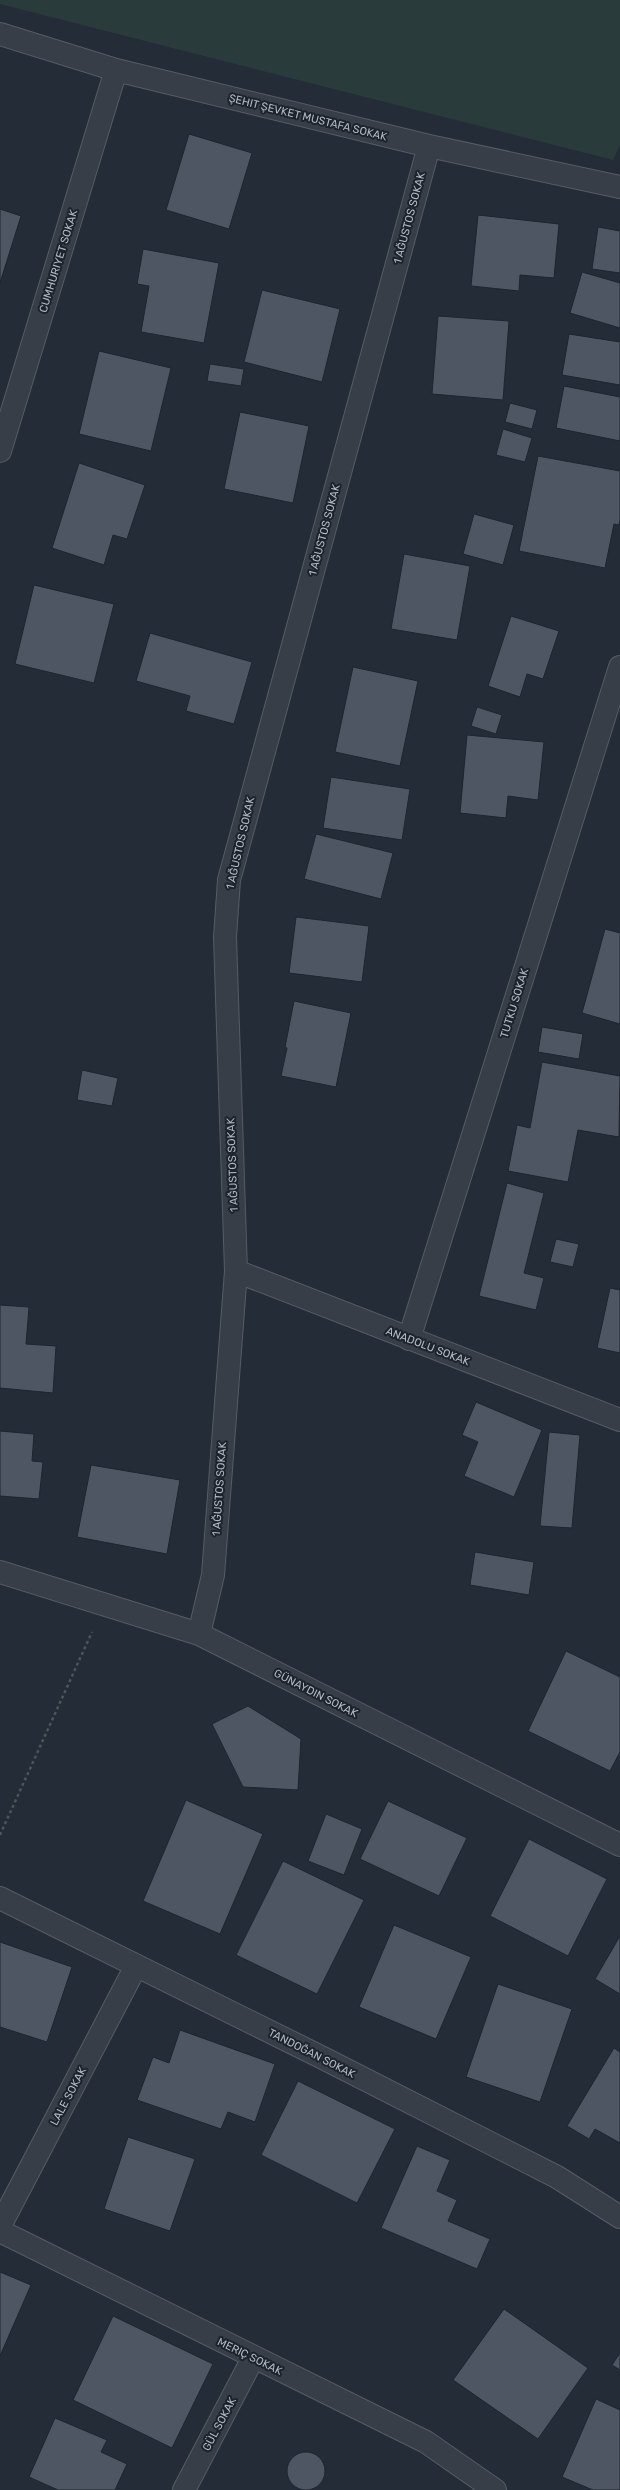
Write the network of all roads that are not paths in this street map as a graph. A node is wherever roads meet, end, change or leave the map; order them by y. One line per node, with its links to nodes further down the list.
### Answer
1 (0, 34): 2 (street, ŞEHIT ŞEVKET MUSTAFA SOKAK)
2 (116, 70): 3 (street, ŞEHIT ŞEVKET MUSTAFA SOKAK); 5 (street, CUMHURIYET SOKAK)
3 (429, 146): 4 (street, ŞEHIT ŞEVKET MUSTAFA SOKAK); 7 (street, 1 AĞUSTOS SOKAK)
4 (620, 187)
5 (0, 451)
6 (620, 667): 8 (street, TUTKU SOKAK)
7 (236, 1271): 8 (street, ANADOLU SOKAK); 11 (street, 1 AĞUSTOS SOKAK)
8 (409, 1339): 9 (street, ANADOLU SOKAK)
9 (620, 1420)
10 (0, 1572): 11 (street)
11 (200, 1634): 12 (street)
12 (620, 1845)
13 (0, 1898): 14 (street, TANDOĞAN SOKAK)
14 (136, 1966): 15 (street, TANDOĞAN SOKAK); 16 (street, LALE SOKAK)
15 (620, 2217)
16 (0, 2226)
17 (0, 2231): 18 (street, MERIÇ SOKAK)
18 (254, 2358): 19 (street, GÜL SOKAK); 20 (street, MERIÇ SOKAK)
19 (184, 2490)
20 (496, 2490)

